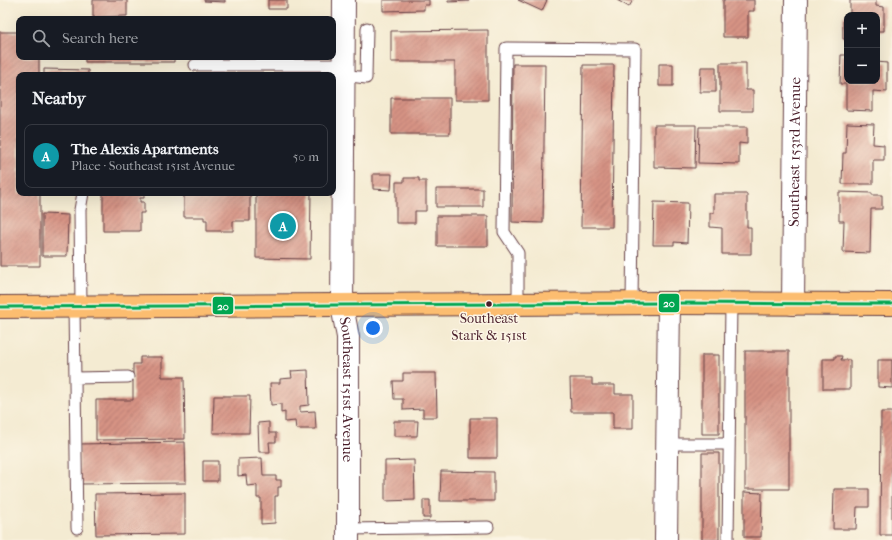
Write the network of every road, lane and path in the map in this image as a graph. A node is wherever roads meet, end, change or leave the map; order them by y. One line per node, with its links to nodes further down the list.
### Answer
1 (344, 0): 5 (street, Southeast 151st Avenue)
2 (796, 0): 11 (street, Southeast 153rd Avenue)
3 (367, 28): 5 (lane)
4 (195, 65): 5 (lane)
5 (343, 70): 13 (street, Southeast 151st Avenue)
6 (82, 196): 15 (lane)
7 (632, 303): 8 (main road); 9 (main road); 9 (lane)
8 (669, 303): 10 (main road); 18 (street)
9 (518, 304): 13 (main road)
10 (731, 304): 11 (main road); 19 (lane)
11 (793, 304): 12 (main road)
12 (892, 304)
13 (342, 306): 15 (main road); 22 (street, Southeast 151st Avenue)
14 (0, 307): 15 (main road)
15 (78, 307): 16 (lane)
16 (75, 378): 17 (lane); 21 (lane)
17 (128, 378)
18 (667, 444): 19 (lane); 23 (street)
19 (730, 444): 24 (lane)
20 (488, 527): 22 (lane)
21 (77, 528)
22 (348, 534)
23 (666, 540)
24 (728, 540)

